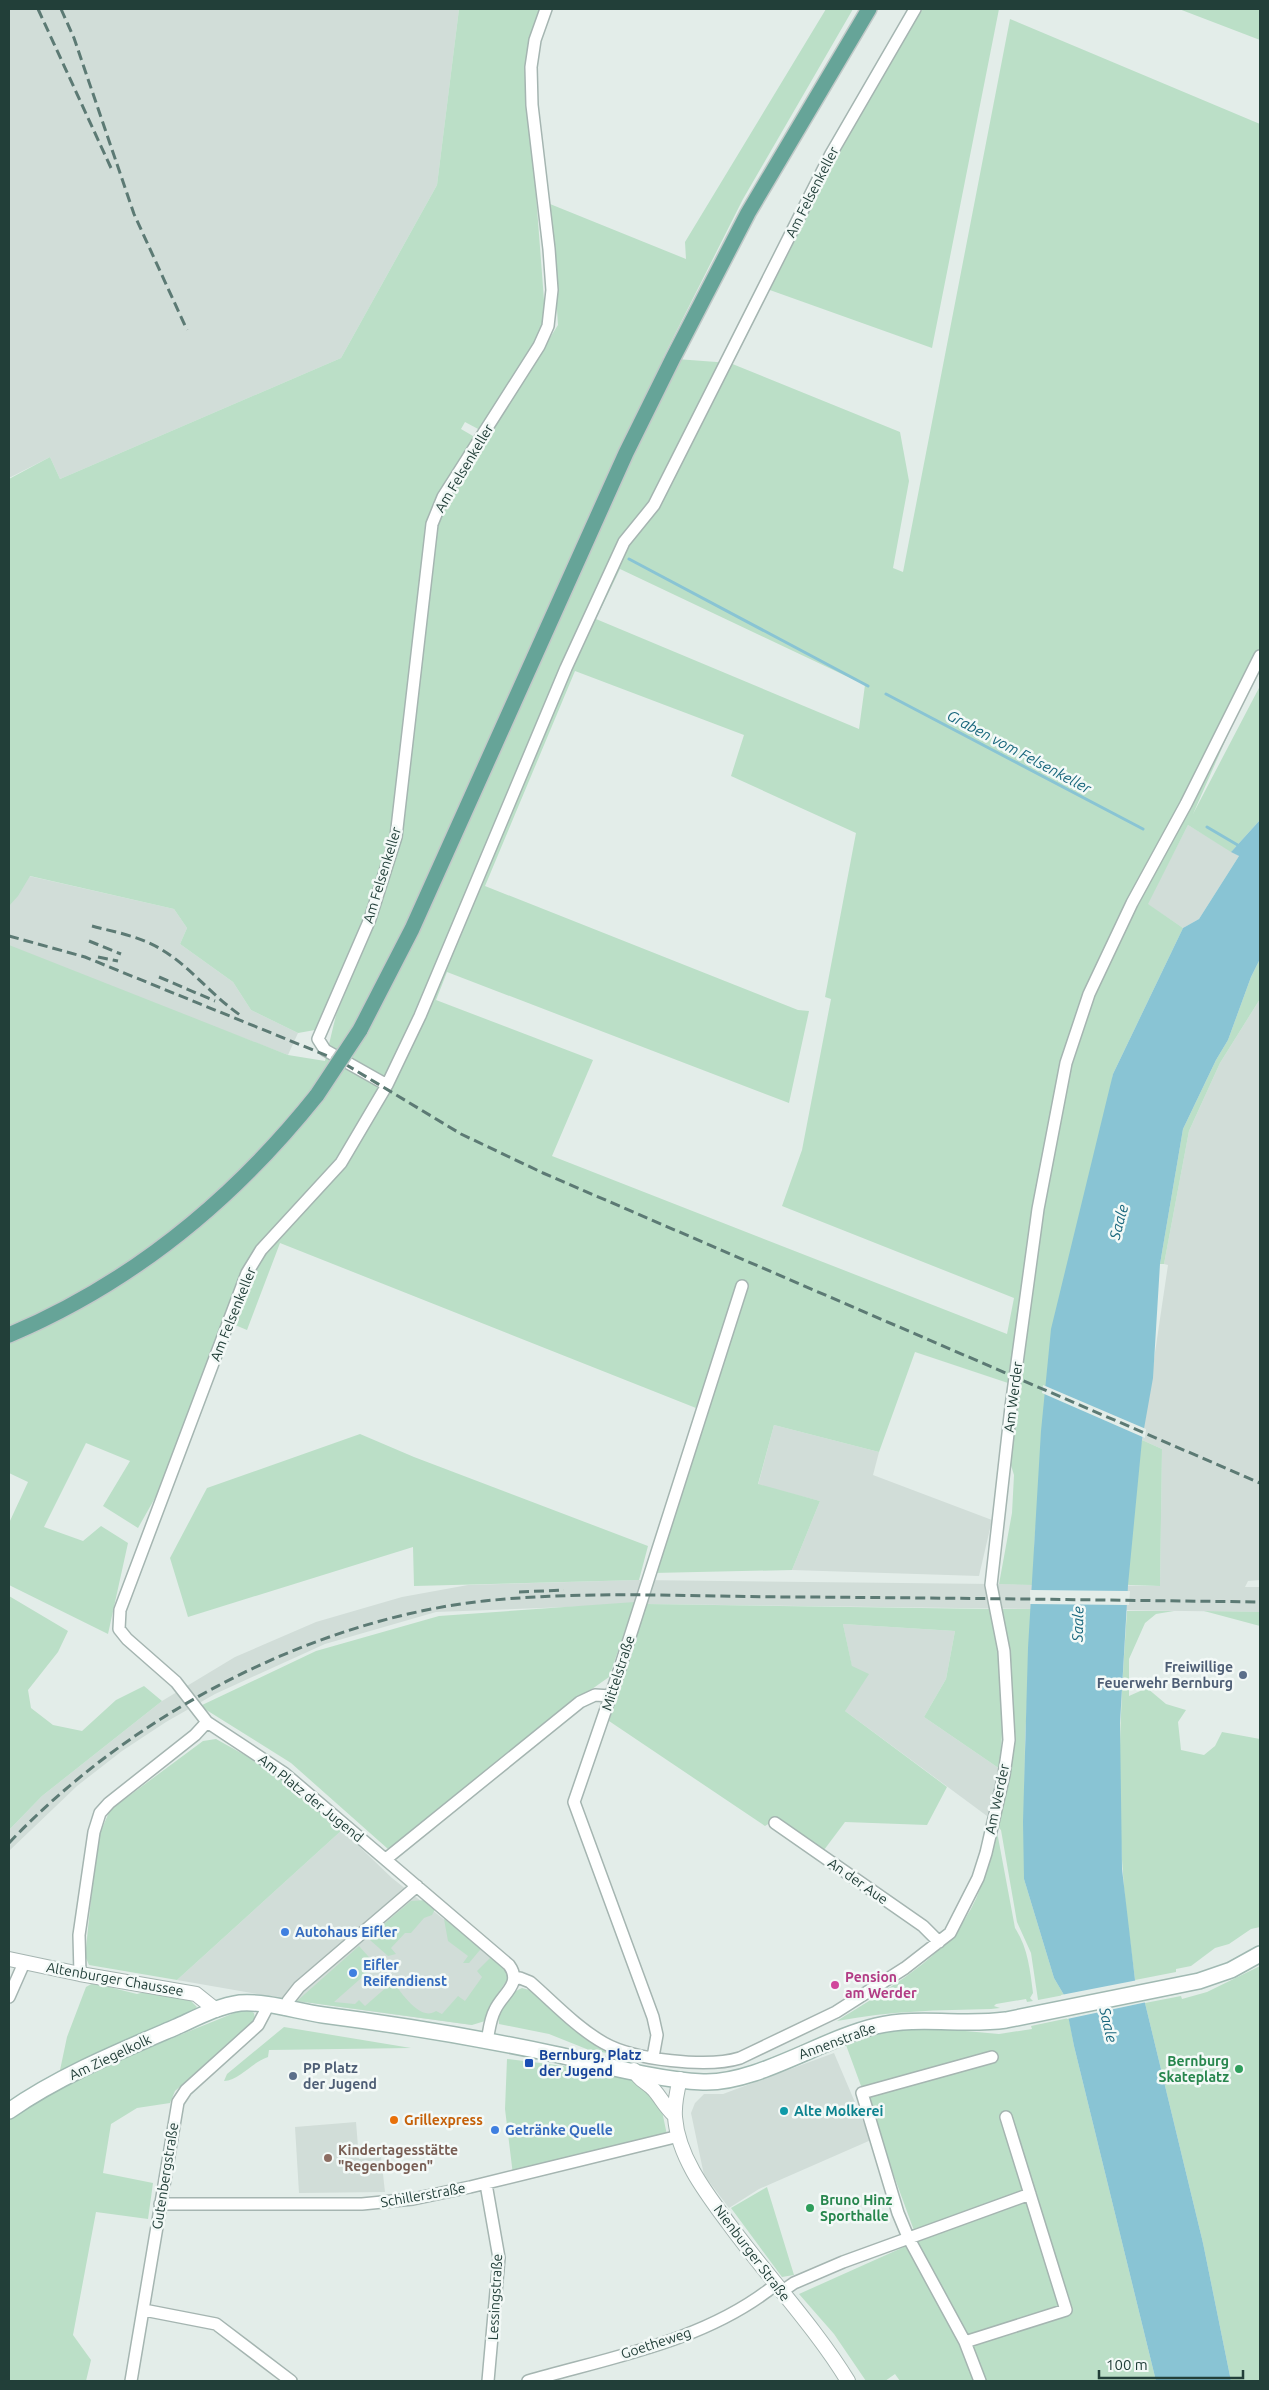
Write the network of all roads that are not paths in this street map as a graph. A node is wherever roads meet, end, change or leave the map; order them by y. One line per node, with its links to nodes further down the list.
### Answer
1 (546, 9): 5 (street, Am Felsenkeller)
2 (869, 9): 7 (main road, bridge)
3 (915, 9): 5 (street, Am Felsenkeller)
4 (1260, 656): 14 (street, Am Werder)
5 (387, 1084): 8 (street, Am Felsenkeller)
6 (742, 1286): 9 (street, Mittelstraße)
7 (9, 1335)
8 (119, 1629): 10 (street, Am Platz der Jugend)
9 (611, 1696): 12 (street); 25 (street, Mittelstraße)
10 (206, 1722): 12 (street, Am Platz der Jugend); 18 (street)
11 (775, 1824): 14 (street, An der Aue)
12 (386, 1858): 13 (street, Am Platz der Jugend)
13 (417, 1886): 19 (street, Am Platz der Jugend); 22 (street)
14 (939, 1942): 25 (street, Am Werder)
15 (1260, 1954): 28 (main road, Annenstraße)
16 (9, 1960): 17 (street, Altenburger Chaussee)
17 (24, 1963): 18 (street, Altenburger Chaussee); 20 (street)
18 (80, 1974): 23 (street, Altenburger Chaussee)
19 (514, 1978): 24 (street); 25 (street, Am Werder)
20 (9, 1997)
21 (268, 2006): 22 (main road); 23 (main road); 35 (street, Gutenbergstraße)
22 (285, 2009): 24 (main road)
23 (216, 2010): 29 (main road, Am Ziegelkolk)
24 (487, 2041): 27 (main road)
25 (653, 2057)
26 (992, 2057): 36 (street)
27 (634, 2070): 28 (main road); 30 (street, Nienburger Straße)
28 (680, 2079): 30 (street, Nienburger Straße)
29 (9, 2111)
30 (674, 2116): 32 (street, Nienburger Straße)
31 (1006, 2118): 34 (street)
32 (679, 2136): 33 (street, Schillerstraße); 37 (street, Nienburger Straße)
33 (486, 2184): 35 (street, Schillerstraße); 42 (street, Lessingstraße)
34 (1030, 2194): 36 (street, Goetheweg); 39 (street)
35 (160, 2204): 38 (street, Gutenbergstraße)
36 (908, 2238): 37 (street, Goetheweg); 39 (street)
37 (778, 2288): 43 (street, Goetheweg); 44 (street, Nienburger Straße)
38 (144, 2310): 40 (street, Gutenbergstraße); 41 (street)
39 (965, 2342): 45 (street)
40 (132, 2381)
41 (291, 2381)
42 (488, 2381)
43 (528, 2381)
44 (848, 2381)
45 (980, 2381)

